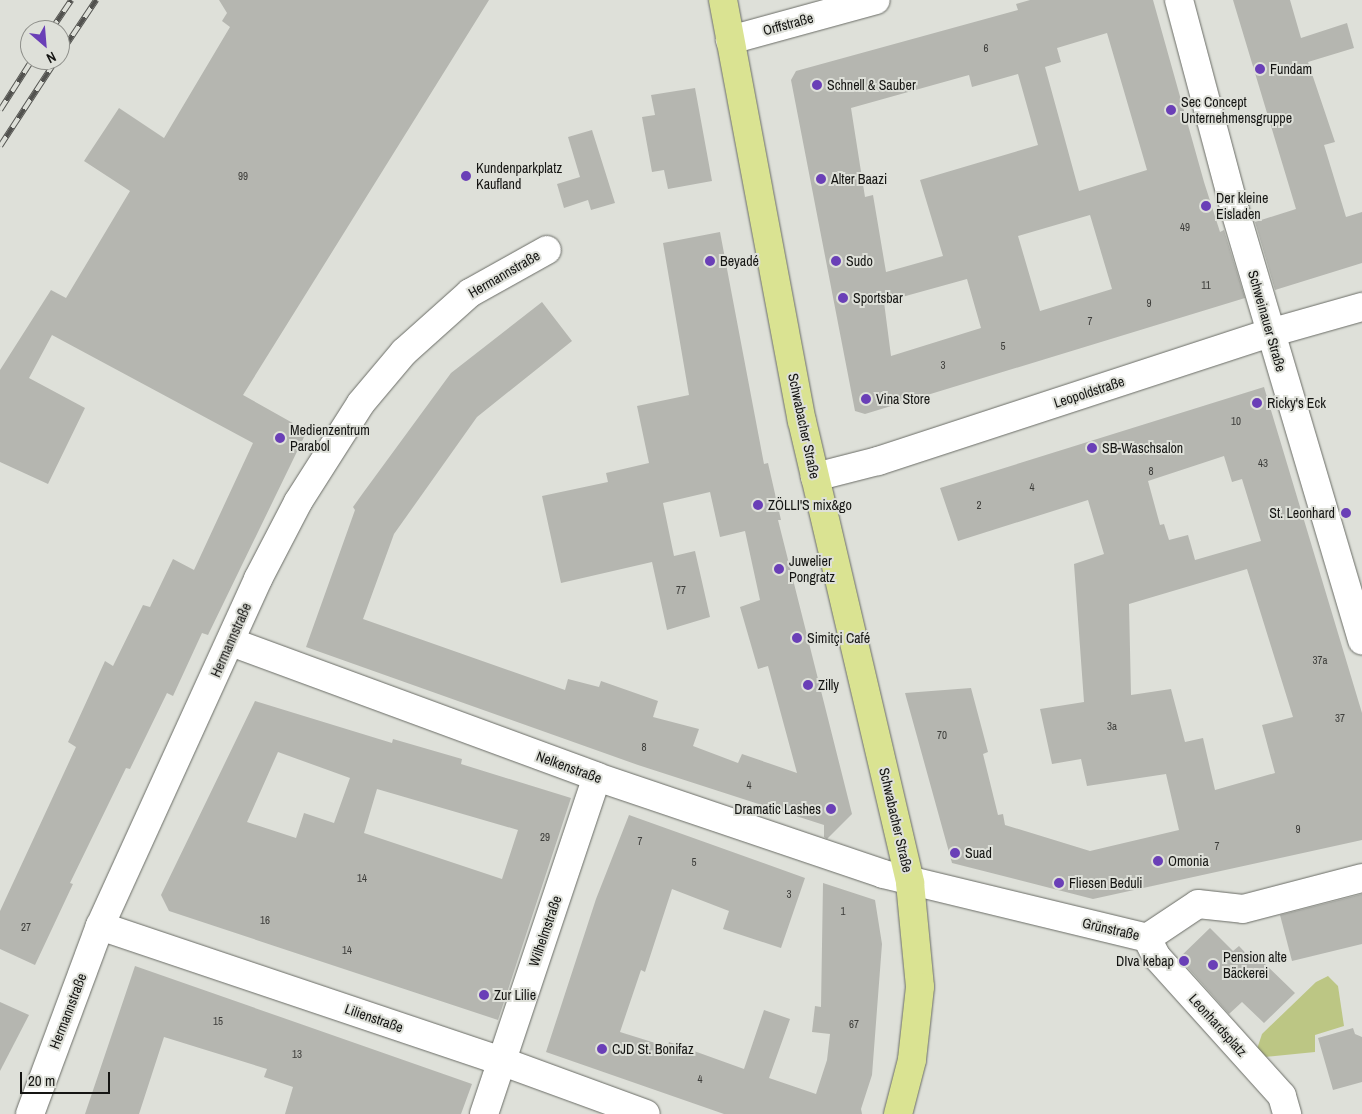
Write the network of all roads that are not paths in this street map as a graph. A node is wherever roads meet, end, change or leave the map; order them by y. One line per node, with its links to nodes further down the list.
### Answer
1 (723, 0): 4 (main road, Schwabacher Straße)
2 (876, 0): 4 (street, Orffstraße)
3 (1179, 0): 7 (street, Schweinauer Straße)
4 (730, 40): 8 (main road, Schwabacher Straße)
5 (547, 250): 10 (street, Hermannstraße)
6 (1362, 307): 7 (street, Leopoldstraße)
7 (1270, 333): 8 (street, Leopoldstraße); 9 (street, Schweinauer Straße)
8 (815, 477): 13 (main road, Schwabacher Straße)
9 (1362, 641)
10 (230, 642): 11 (street, Nelkenstraße); 14 (street, Hermannstraße)
11 (597, 777): 13 (street, Nelkenstraße); 16 (street, Wilhelmstraße)
12 (1362, 878): 15 (street, Grünstraße)
13 (910, 882): 15 (street, Grünstraße); 20 (main road, Schwabacher Straße)
14 (100, 926): 16 (street, Lilienstraße); 17 (street, Hermannstraße)
15 (1147, 938): 21 (street, Leonhardsplatz)
16 (501, 1061): 18 (street, Wilhelmstraße); 19 (street, Lilienstraße)
17 (30, 1114)
18 (484, 1114)
19 (646, 1114)
20 (898, 1114)
21 (1287, 1114)

